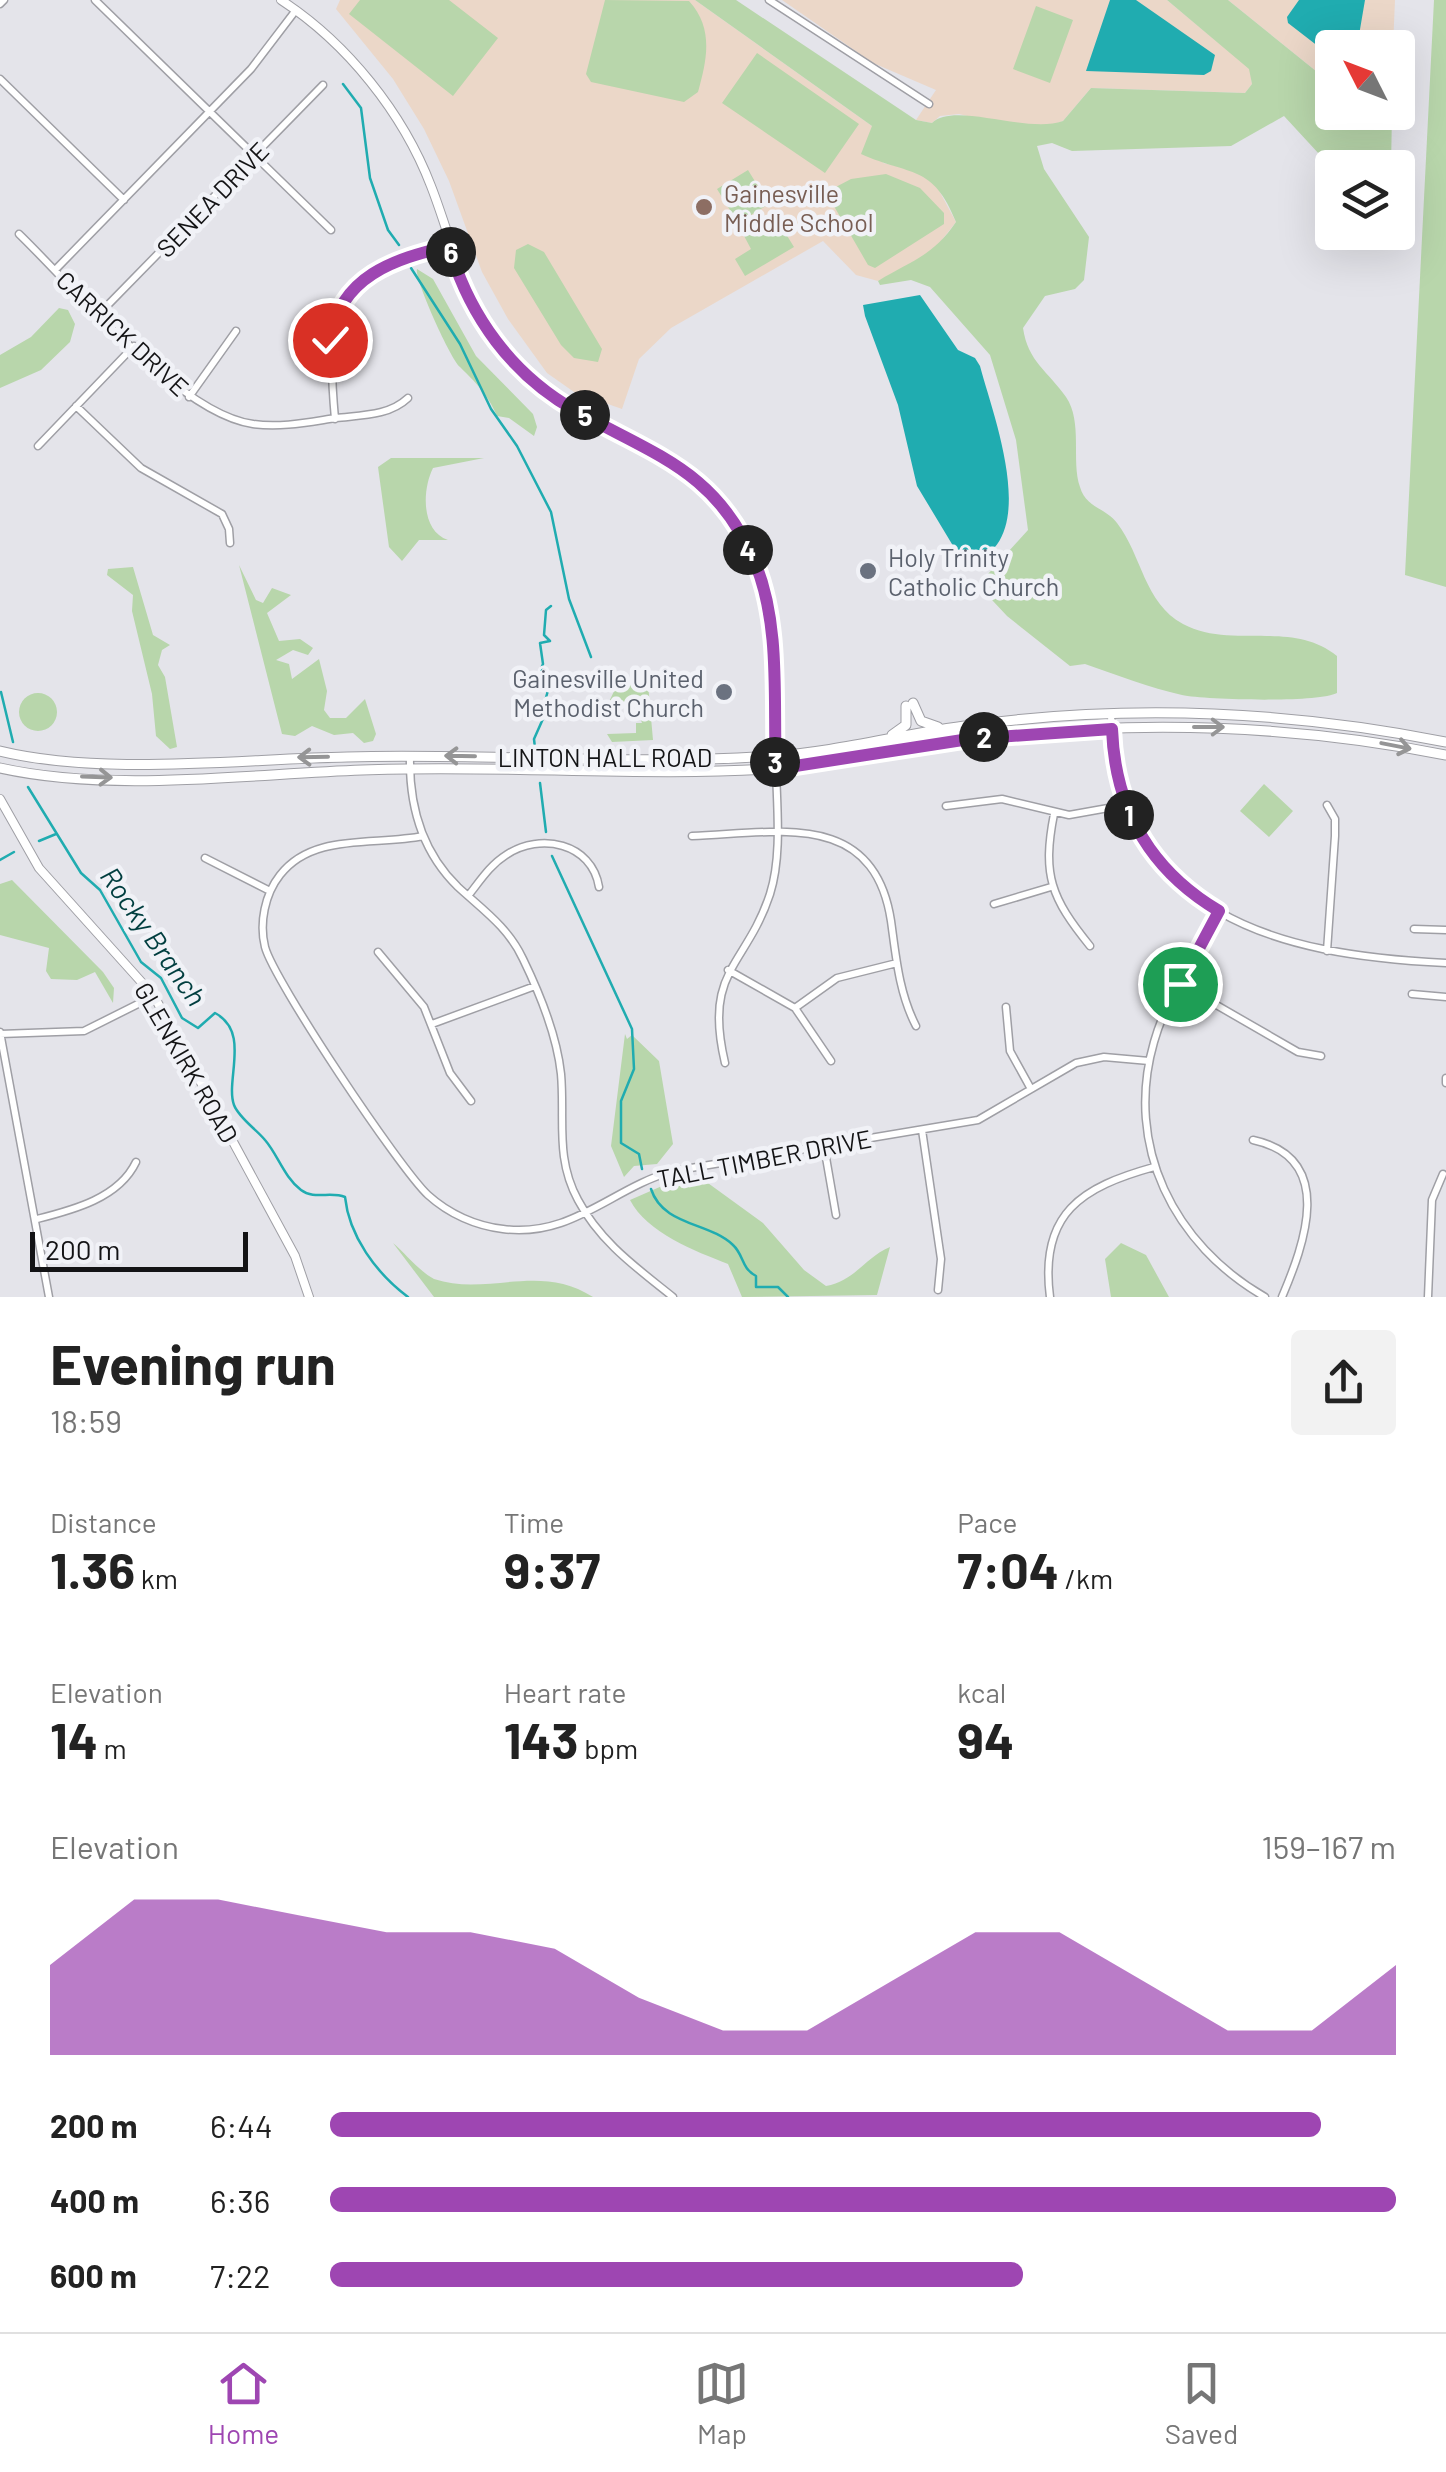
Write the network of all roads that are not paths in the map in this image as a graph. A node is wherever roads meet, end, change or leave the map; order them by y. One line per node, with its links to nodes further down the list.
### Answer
1 (95, 0): 9 (street)
2 (282, 0): 5 (street)
3 (304, 0): 5 (street)
4 (769, 0): 8 (street)
5 (296, 10): 9 (street); 14 (street)
6 (0, 80): 11 (street)
7 (323, 85): 10 (street, SENEA DRIVE)
8 (929, 104)
9 (210, 112): 10 (street); 11 (street)
10 (255, 156): 12 (street); 16 (street, SENEA DRIVE)
11 (124, 200): 15 (street)
12 (331, 230)
13 (20, 234): 15 (street, CARRICK DRIVE)
14 (449, 246): 22 (street); 33 (street)
15 (56, 270): 16 (street, CARRICK DRIVE)
16 (100, 313): 18 (street, CARRICK DRIVE)
17 (236, 331): 19 (street)
18 (134, 346): 19 (street, CARRICK DRIVE); 21 (street)
19 (189, 397): 22 (street, CARRICK DRIVE)
20 (408, 398): 22 (street, CARRICK DRIVE)
21 (76, 406): 23 (street); 24 (street)
22 (335, 418)
23 (38, 446)
24 (230, 544)
25 (1111, 716): 26 (main road, LINTON HALL ROAD); 27 (street); 29 (main road, LINTON HALL ROAD)
26 (946, 729): 28 (main road, LINTON HALL ROAD); 28 (main road)
27 (1112, 729): 31 (main road, LINTON HALL ROAD, one-way to 31); 36 (main road, LINTON HALL ROAD); 38 (street)
28 (885, 740): 33 (main road, LINTON HALL ROAD)
29 (1446, 742)
30 (0, 752): 32 (main road, LINTON HALL ROAD, one-way to 30)
31 (1446, 755)
32 (410, 756): 33 (main road, LINTON HALL ROAD, one-way to 32); 35 (street)
33 (775, 756): 36 (street)
34 (0, 768): 35 (main road, LINTON HALL ROAD, one-way to 35)
35 (410, 768): 36 (main road, LINTON HALL ROAD); 43 (street)
36 (776, 769): 42 (street)
37 (0, 798): 63 (street, GLENKIRK ROAD)
38 (1125, 805): 41 (street); 51 (street)
39 (946, 806): 41 (street)
40 (1327, 806): 56 (street)
41 (1054, 814): 47 (street)
42 (776, 832): 44 (street); 57 (street); 59 (street)
43 (423, 836): 48 (street); 49 (street)
44 (692, 836)
45 (205, 858): 48 (street)
46 (599, 887): 49 (street)
47 (1051, 888): 50 (street); 54 (street)
48 (270, 891): 82 (street, TALL TIMBER DRIVE)
49 (468, 896): 61 (street)
50 (994, 904)
51 (1219, 911): 56 (street); 60 (street)
52 (1414, 929): 53 (street)
53 (1446, 930)
54 (1090, 946)
55 (378, 952): 67 (street)
56 (1326, 952): 58 (street)
57 (897, 963): 66 (street); 68 (street)
58 (1446, 964)
59 (728, 970): 66 (street); 73 (street)
60 (1180, 984): 70 (street); 72 (street)
61 (535, 986): 67 (street); 82 (street)
62 (1412, 994): 64 (street)
63 (154, 996): 69 (street); 87 (street, GLENKIRK ROAD)
64 (1446, 997)
65 (1006, 1007): 74 (street)
66 (796, 1008): 71 (street)
67 (432, 1024): 75 (street)
68 (916, 1026)
69 (0, 1033): 84 (street)
70 (1320, 1056)
71 (831, 1061)
72 (1149, 1061): 74 (street, TALL TIMBER DRIVE); 80 (street)
73 (725, 1063)
74 (1030, 1089): 76 (street, TALL TIMBER DRIVE)
75 (471, 1101)
76 (922, 1130): 78 (street, TALL TIMBER DRIVE); 85 (street)
77 (1253, 1140): 91 (street)
78 (824, 1146): 82 (street, TALL TIMBER DRIVE); 83 (street)
79 (136, 1162): 84 (street)
80 (1154, 1167): 89 (street); 90 (street)
81 (1444, 1174): 92 (street)
82 (586, 1215): 88 (street)
83 (836, 1215)
84 (37, 1218): 86 (street)
85 (938, 1290)
86 (49, 1297)
87 (309, 1297)
88 (673, 1297)
89 (1050, 1297)
90 (1264, 1297)
91 (1282, 1297)
92 (1428, 1297)

